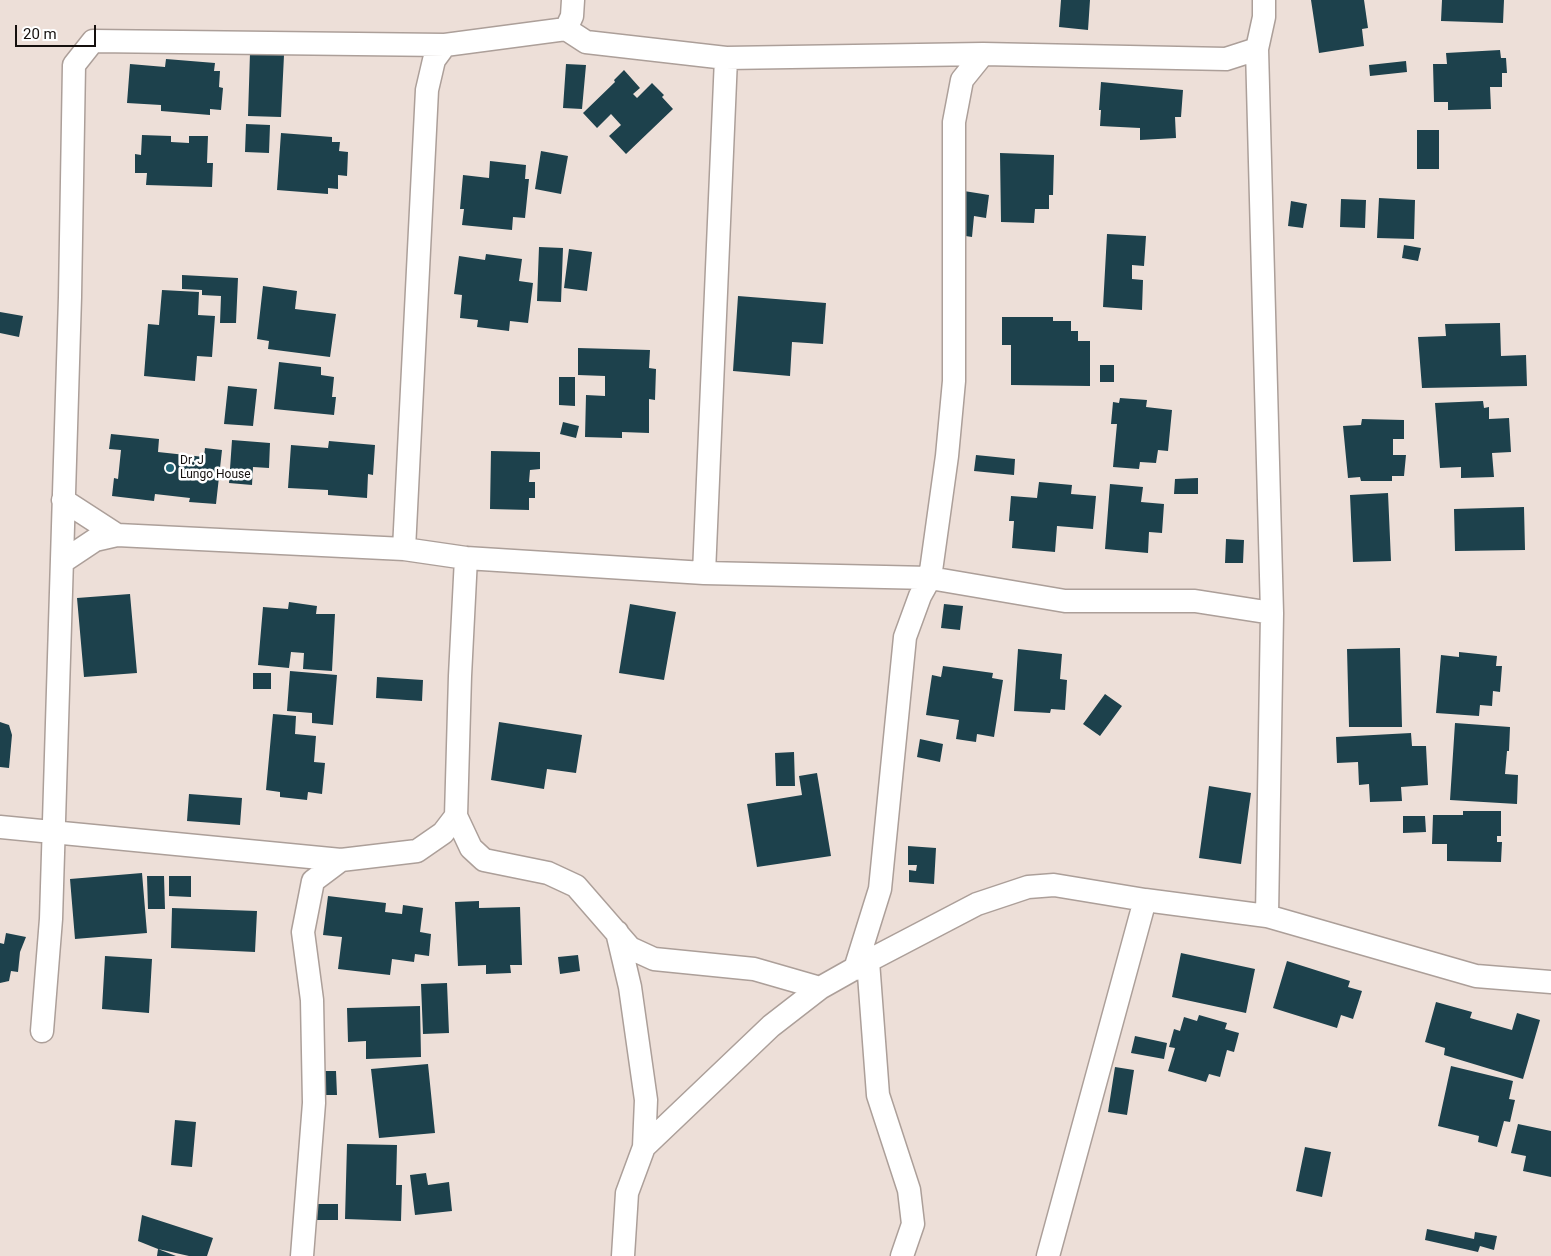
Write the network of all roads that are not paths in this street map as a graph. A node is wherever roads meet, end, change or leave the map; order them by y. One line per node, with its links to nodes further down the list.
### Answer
1 (573, 0): 3 (street)
2 (1264, 0): 5 (street)
3 (566, 29): 4 (street); 7 (street)
4 (445, 45): 8 (street); 10 (street)
5 (1257, 49): 6 (street); 15 (street)
6 (983, 54): 7 (street); 14 (street)
7 (726, 58): 13 (street)
8 (63, 500): 9 (street); 12 (street)
9 (117, 534): 10 (street); 12 (street)
10 (404, 549): 11 (street)
11 (466, 558): 13 (street); 16 (street)
12 (62, 562): 18 (street)
13 (704, 573): 14 (street)
14 (930, 578): 15 (street); 23 (street)
15 (1272, 613): 21 (street)
16 (456, 816): 19 (street); 22 (street)
17 (0, 827): 18 (street)
18 (53, 832): 19 (street); 26 (street)
19 (341, 860): 28 (street)
20 (1145, 900): 21 (street); 23 (street); 31 (street)
21 (1267, 916): 24 (street)
22 (617, 931): 25 (street); 27 (street)
23 (861, 965): 25 (street); 30 (street)
24 (1551, 982)
25 (820, 988): 27 (street)
26 (42, 1031)
27 (644, 1147): 29 (street)
28 (302, 1256)
29 (623, 1256)
30 (902, 1256)
31 (1048, 1256)

